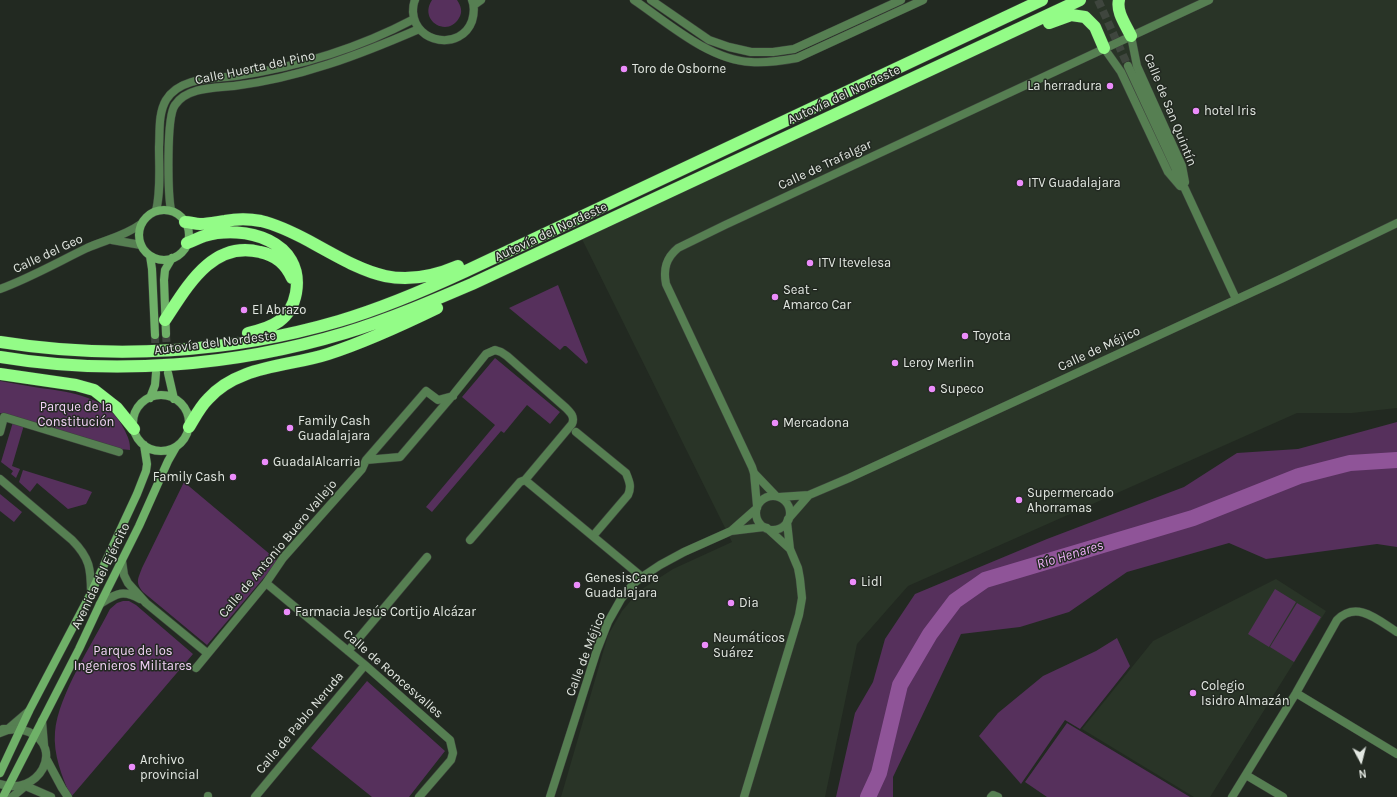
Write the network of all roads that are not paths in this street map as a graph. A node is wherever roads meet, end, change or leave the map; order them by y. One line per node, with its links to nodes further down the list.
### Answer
1 (415, 0): 11 (street)
2 (634, 0): 5 (street)
3 (651, 0): 4 (street)
4 (901, 0)
5 (923, 0)
6 (1042, 0): 16 (highway, Autovía del Nordeste)
7 (1080, 0): 17 (highway, Autovía del Nordeste)
8 (1119, 0): 13 (highway)
9 (1208, 0): 13 (street, Calle de Trafalgar)
10 (476, 2): 12 (street)
11 (414, 19): 12 (street); 19 (street)
12 (420, 29): 20 (street, Calle Huerta del Pino)
13 (1131, 36): 14 (street, Calle de Trafalgar); 18 (street, Calle de San Quintín)
14 (1104, 48): 17 (highway); 18 (street, Calle de San Quintín); 53 (street, Calle de Trafalgar)
15 (1128, 66): 18 (street, Calle de San Quintín)
16 (729, 148): 21 (highway); 37 (highway, Autovía del Nordeste)
17 (735, 162): 24 (highway, Autovía del Nordeste)
18 (1187, 194): 32 (street, Calle de San Quintín)
19 (156, 210): 20 (main road); 23 (main road)
20 (171, 210): 21 (main road)
21 (185, 222): 26 (main road)
22 (1397, 223): 32 (street, Calle de Méjico)
23 (141, 224): 25 (street, Calle del Geo); 27 (main road)
24 (580, 234): 38 (highway, Autovía del Nordeste); 45 (highway)
25 (107, 240): 27 (street, Calle del Geo); 30 (street, Calle del Geo)
26 (187, 243): 29 (main road); 31 (highway)
27 (141, 245): 28 (main road)
28 (150, 256): 29 (main road); 35 (main road)
29 (172, 258): 33 (main road)
30 (0, 289)
31 (296, 292): 33 (highway); 36 (highway)
32 (1236, 299): 56 (street, Calle de Méjico)
33 (165, 320): 34 (main road)
34 (166, 334)
35 (155, 335)
36 (0, 337)
37 (0, 342)
38 (0, 357)
39 (168, 373): 44 (main road)
40 (0, 374): 46 (highway)
41 (156, 374): 43 (main road)
42 (453, 396): 52 (street); 52 (street, Calle de Antonio Buero Vallejo); 55 (street)
43 (150, 398): 44 (main road); 46 (main road)
44 (174, 399): 45 (main road)
45 (189, 427): 50 (main road)
46 (134, 429): 49 (main road)
47 (0, 432): 51 (street)
48 (576, 432): 62 (street)
49 (144, 445): 50 (main road); 69 (main road, Avenida del Ejército)
50 (176, 447): 66 (main road, Avenida del Ejército)
51 (119, 452)
52 (366, 460): 68 (street, Calle de Antonio Buero Vallejo)
53 (754, 473): 57 (street, Calle de Trafalgar); 58 (street, Calle de Trafalgar)
54 (0, 479): 69 (street)
55 (525, 480): 62 (street); 63 (street)
56 (809, 495): 57 (street, Calle de Méjico); 59 (street, Calle de Méjico)
57 (778, 497): 58 (street); 59 (street)
58 (757, 507): 60 (street); 61 (street, Calle de Méjico)
59 (787, 521): 60 (street); 64 (street)
60 (766, 527): 61 (street, Calle de Méjico); 64 (street)
61 (731, 531): 67 (street, Calle de Méjico)
62 (593, 536): 67 (street)
63 (470, 540)
64 (790, 549): 98 (street)
65 (427, 557): 73 (street)
66 (122, 561): 70 (street); 71 (main road, Avenida del Ejército)
67 (642, 577): 97 (street, Calle de Méjico)
68 (266, 583): 73 (street, Calle de Roncesvalles); 74 (street, Calle de Antonio Buero Vallejo)
69 (91, 594): 78 (main road, Avenida del Ejército)
70 (146, 603): 71 (street); 74 (street)
71 (100, 604): 79 (main road, Avenida del Ejército)
72 (1397, 632): 77 (street)
73 (348, 651): 75 (street, Calle de Roncesvalles)
74 (207, 653): 76 (street, Calle de Antonio Buero Vallejo)
75 (365, 665): 95 (street, Calle de Pablo Neruda); 96 (street, Calle de Roncesvalles)
76 (196, 668)
77 (1296, 693): 84 (street); 87 (street)
78 (29, 711): 80 (main road, Avenida del Ejército); 81 (street)
79 (42, 721): 82 (main road, Avenida del Ejército); 83 (street)
80 (21, 729): 81 (street); 82 (street); 86 (main road, Avenida del Ejército)
81 (3, 730)
82 (35, 735): 83 (street); 89 (main road, Avenida del Ejército)
83 (44, 745): 85 (street)
84 (1397, 754)
85 (47, 760): 90 (street); 94 (street)
86 (0, 773)
87 (1246, 775): 101 (street); 102 (street)
88 (0, 784): 89 (street)
89 (8, 788): 90 (street); 91 (main road, Avenida del Ejército)
90 (25, 788): 92 (street); 93 (street)
91 (3, 797)
92 (12, 797)
93 (51, 797)
94 (68, 797)
95 (255, 797)
96 (419, 797)
97 (550, 797)
98 (744, 797)
99 (990, 797): 100 (street)
100 (998, 797)
101 (1232, 797)
102 (1282, 797)

